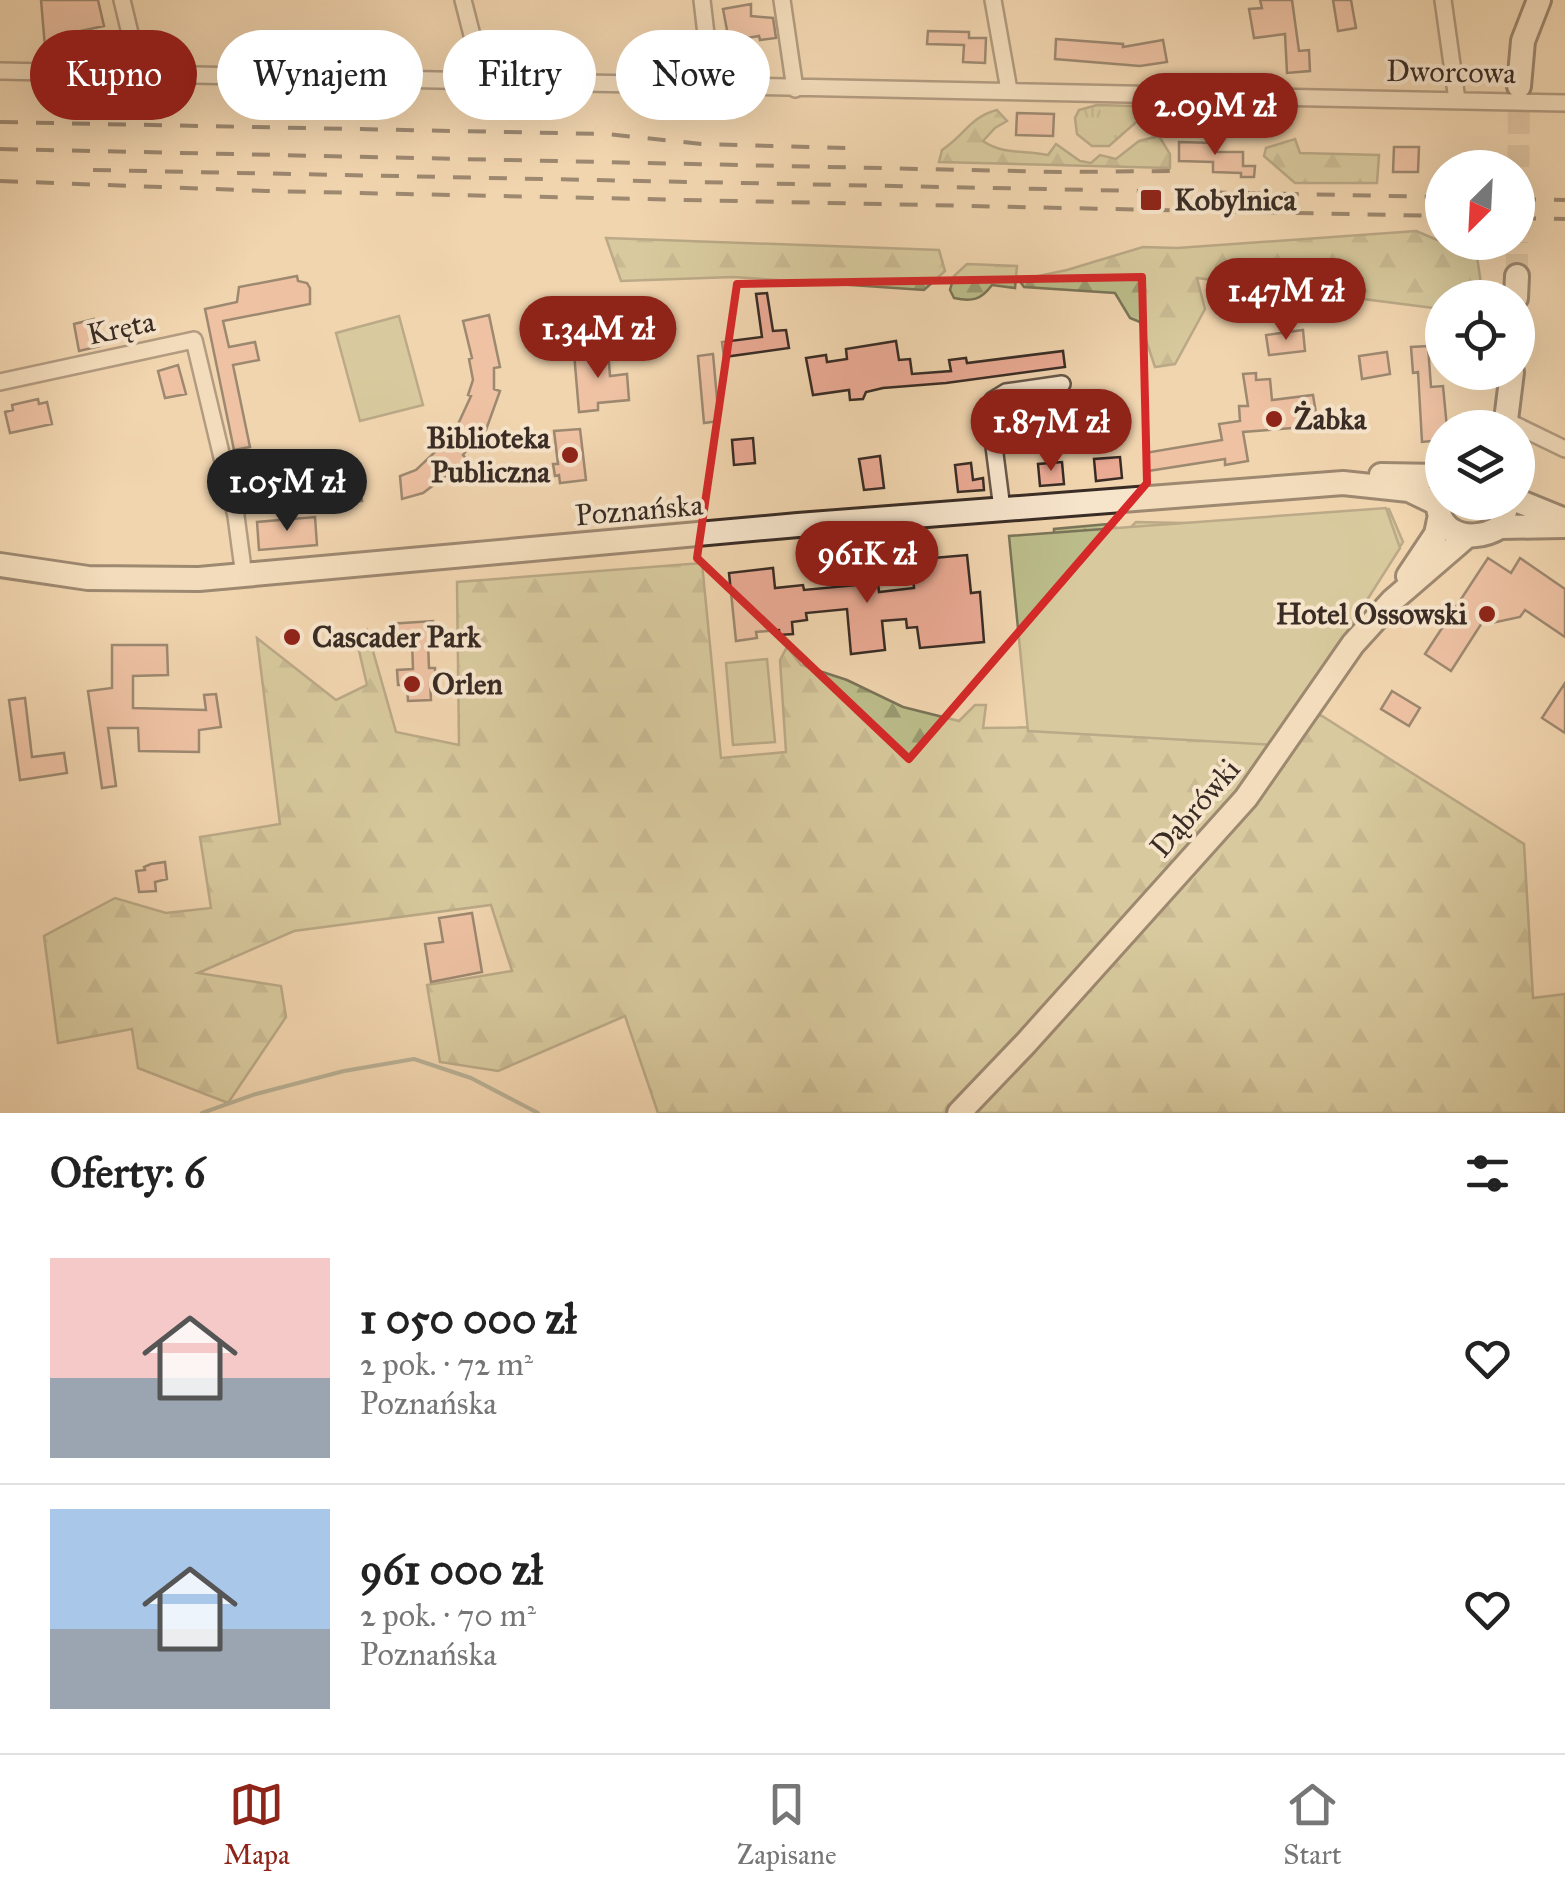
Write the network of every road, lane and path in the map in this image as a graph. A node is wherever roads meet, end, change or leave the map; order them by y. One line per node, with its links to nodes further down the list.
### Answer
1 (122, 0): 8 (street)
2 (463, 0): 9 (street)
3 (702, 0): 10 (street)
4 (782, 0): 17 (street)
5 (993, 0): 18 (street)
6 (1443, 0): 19 (street)
7 (1539, 0): 15 (main road)
8 (129, 30)
9 (471, 30)
10 (705, 30)
11 (0, 71): 12 (street, Dworcowa)
12 (30, 72)
13 (197, 75): 14 (street, Dworcowa)
14 (443, 81)
15 (1519, 86)
16 (770, 87): 17 (street, Dworcowa)
17 (795, 88): 18 (street, Dworcowa)
18 (1009, 90): 19 (street, Dworcowa)
19 (1457, 100): 20 (street, Dworcowa)
20 (1565, 103)
21 (0, 382): 37 (street, Kręta)
22 (1062, 384): 28 (street)
23 (1535, 436): 24 (street)
24 (1565, 449)
25 (1425, 476): 26 (main road, Poznańska)
26 (1343, 483): 27 (main road, Poznańska); 28 (main road, Poznańska)
27 (1425, 496)
28 (1002, 509): 37 (main road, Poznańska)
29 (1535, 509): 33 (main road)
30 (1438, 520): 38 (main road, Dąbrówki)
31 (1445, 520): 35 (main road)
32 (1502, 520): 34 (main road)
33 (1565, 524): 34 (main road)
34 (1500, 527): 35 (main road)
35 (1466, 536): 38 (main road, Dąbrówki)
36 (0, 565): 37 (main road, Poznańska)
37 (244, 576)
38 (1393, 600): 39 (main road, Dąbrówki)
39 (958, 1113)

